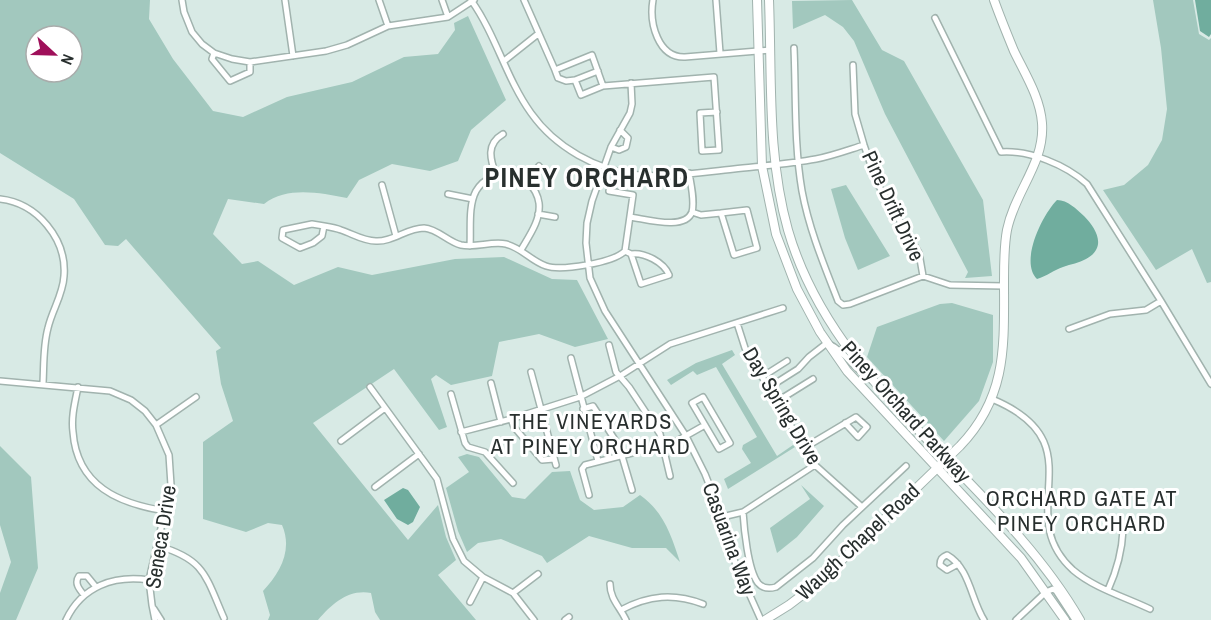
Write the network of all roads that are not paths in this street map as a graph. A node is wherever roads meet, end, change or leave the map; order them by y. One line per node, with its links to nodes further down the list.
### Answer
1 (182, 0): 19 (street)
2 (285, 0): 21 (street)
3 (379, 0): 14 (street)
4 (442, 0): 12 (street)
5 (653, 0): 20 (street)
6 (716, 0): 20 (street)
7 (757, 0): 17 (street, Piney Orchard Parkway)
8 (770, 0): 18 (street, Piney Orchard Parkway)
9 (994, 0): 35 (street, Waugh Chapel Road)
10 (473, 1): 12 (street); 22 (street)
11 (526, 1): 15 (street)
12 (447, 17): 14 (street)
13 (935, 18): 35 (street)
14 (388, 26): 21 (street)
15 (538, 34): 22 (street); 25 (street)
16 (794, 48): 36 (street)
17 (758, 50): 18 (street); 20 (street); 39 (street, Piney Orchard Parkway)
18 (771, 50): 37 (street, Piney Orchard Parkway)
19 (214, 53): 23 (street); 23 (street)
20 (720, 53)
21 (293, 56): 23 (street)
22 (504, 61): 40 (street)
23 (250, 62)
24 (853, 65): 33 (street, Pine Drift Drive)
25 (555, 70): 26 (street); 27 (street)
26 (598, 71): 27 (street); 29 (street)
27 (575, 80): 29 (street)
28 (631, 83): 29 (street); 30 (street); 31 (street)
29 (603, 86)
30 (717, 112): 30 (street)
31 (620, 130): 34 (street, Casuarina Way); 34 (street)
32 (503, 134): 42 (street)
33 (864, 145): 36 (street); 60 (street, Pine Drift Drive)
34 (611, 147): 40 (street, Casuarina Way)
35 (1038, 158): 61 (street, Waugh Chapel Road); 62 (street)
36 (798, 161): 37 (street); 60 (street)
37 (775, 164): 39 (street); 76 (street, Piney Orchard Parkway)
38 (539, 166): 43 (street)
39 (762, 166): 41 (street); 66 (street, Piney Orchard Parkway)
40 (603, 167): 41 (street); 59 (street, Casuarina Way)
41 (689, 173): 49 (street)
42 (496, 175): 43 (street); 48 (street)
43 (527, 181): 51 (street)
44 (382, 185): 55 (street)
45 (609, 191): 53 (street)
46 (448, 194): 48 (street)
47 (0, 199): 77 (street)
48 (473, 199): 56 (street)
49 (692, 212): 50 (street); 53 (street)
50 (721, 213): 50 (street)
51 (538, 214): 52 (street); 57 (street)
52 (555, 217)
53 (630, 217): 58 (street)
54 (324, 226): 54 (street); 55 (street)
55 (396, 236): 56 (street)
56 (470, 246): 57 (street)
57 (521, 249): 59 (street)
58 (628, 253): 58 (street); 59 (street)
59 (587, 264): 70 (street, Casuarina Way)
60 (923, 276): 61 (street)
61 (1004, 286): 86 (street, Waugh Chapel Road)
62 (1161, 301): 65 (street); 79 (street)
63 (783, 308): 64 (street)
64 (737, 323): 70 (street); 73 (street, Day Spring Drive)
65 (1068, 329)
66 (827, 343): 76 (street); 82 (street); 107 (street, Piney Orchard Parkway)
67 (609, 345): 72 (street)
68 (571, 358): 85 (street)
69 (787, 361): 73 (street)
70 (639, 364): 72 (street); 97 (street, Casuarina Way)
71 (531, 372): 90 (street)
72 (620, 376): 85 (street); 99 (street)
73 (762, 377): 82 (street, Day Spring Drive)
74 (813, 379): 87 (street)
75 (0, 381): 77 (street, Seneca Drive)
76 (872, 381): 103 (street, Piney Orchard Parkway)
77 (43, 383): 80 (street, Seneca Drive)
78 (491, 383): 92 (street)
79 (1211, 384)
80 (78, 387): 94 (street, Seneca Drive); 114 (street)
81 (370, 387): 88 (street)
82 (768, 388): 87 (street, Day Spring Drive)
83 (452, 394): 96 (street)
84 (196, 397): 94 (street)
85 (580, 397): 89 (street); 90 (street)
86 (992, 399): 103 (street, Waugh Chapel Road); 125 (street)
87 (776, 402): 100 (street, Day Spring Drive)
88 (385, 408): 98 (street); 101 (street)
89 (583, 409): 102 (street); 104 (street)
90 (540, 410): 91 (street); 91 (street)
91 (511, 419): 92 (street)
92 (501, 422): 96 (street)
93 (845, 423): 100 (street)
94 (156, 425): 114 (street, Seneca Drive)
95 (705, 425): 95 (street); 97 (street)
96 (461, 432): 109 (street)
97 (686, 436): 99 (street); 116 (street, Casuarina Way)
98 (341, 441)
99 (662, 445): 102 (street); 108 (street)
100 (804, 448): 105 (street, Day Spring Drive)
101 (418, 454): 110 (street); 121 (street)
102 (622, 455): 104 (street); 111 (street)
103 (946, 459): 107 (street, Waugh Chapel Road); 144 (street, Piney Orchard Parkway)
104 (598, 461): 112 (street)
105 (815, 465): 113 (street, Day Spring Drive); 115 (street)
106 (906, 466): 113 (street)
107 (937, 468): 126 (street, Piney Orchard Parkway); 140 (street, Waugh Chapel Road)
108 (670, 476)
109 (513, 483)
110 (375, 487)
111 (632, 490)
112 (589, 495)
113 (862, 507): 115 (street)
114 (166, 511): 118 (street, Seneca Drive)
115 (743, 512): 116 (street)
116 (722, 517): 140 (street, Casuarina Way)
117 (1123, 530): 125 (street)
118 (158, 546): 122 (street, Seneca Drive); 134 (street)
119 (958, 564): 141 (street)
120 (538, 574): 127 (street)
121 (483, 577): 127 (street); 129 (street)
122 (149, 580): 124 (street); 131 (street, Seneca Drive)
123 (609, 584): 133 (street)
124 (96, 587): 128 (street); 128 (street)
125 (1108, 590): 132 (street)
126 (1046, 592): 142 (street); 143 (street, Piney Orchard Parkway); 144 (street)
127 (513, 593): 135 (street)
128 (84, 595): 136 (street)
129 (470, 602)
130 (703, 604): 133 (street)
131 (152, 605): 137 (street, Seneca Drive); 138 (street, Seneca Drive)
132 (1150, 609)
133 (621, 610): 139 (street)
134 (224, 618)
135 (530, 619)
136 (66, 620)
137 (155, 620)
138 (161, 620)
139 (626, 620)
140 (763, 620)
141 (984, 620)
142 (1016, 620)
143 (1065, 620)
144 (1077, 620)

